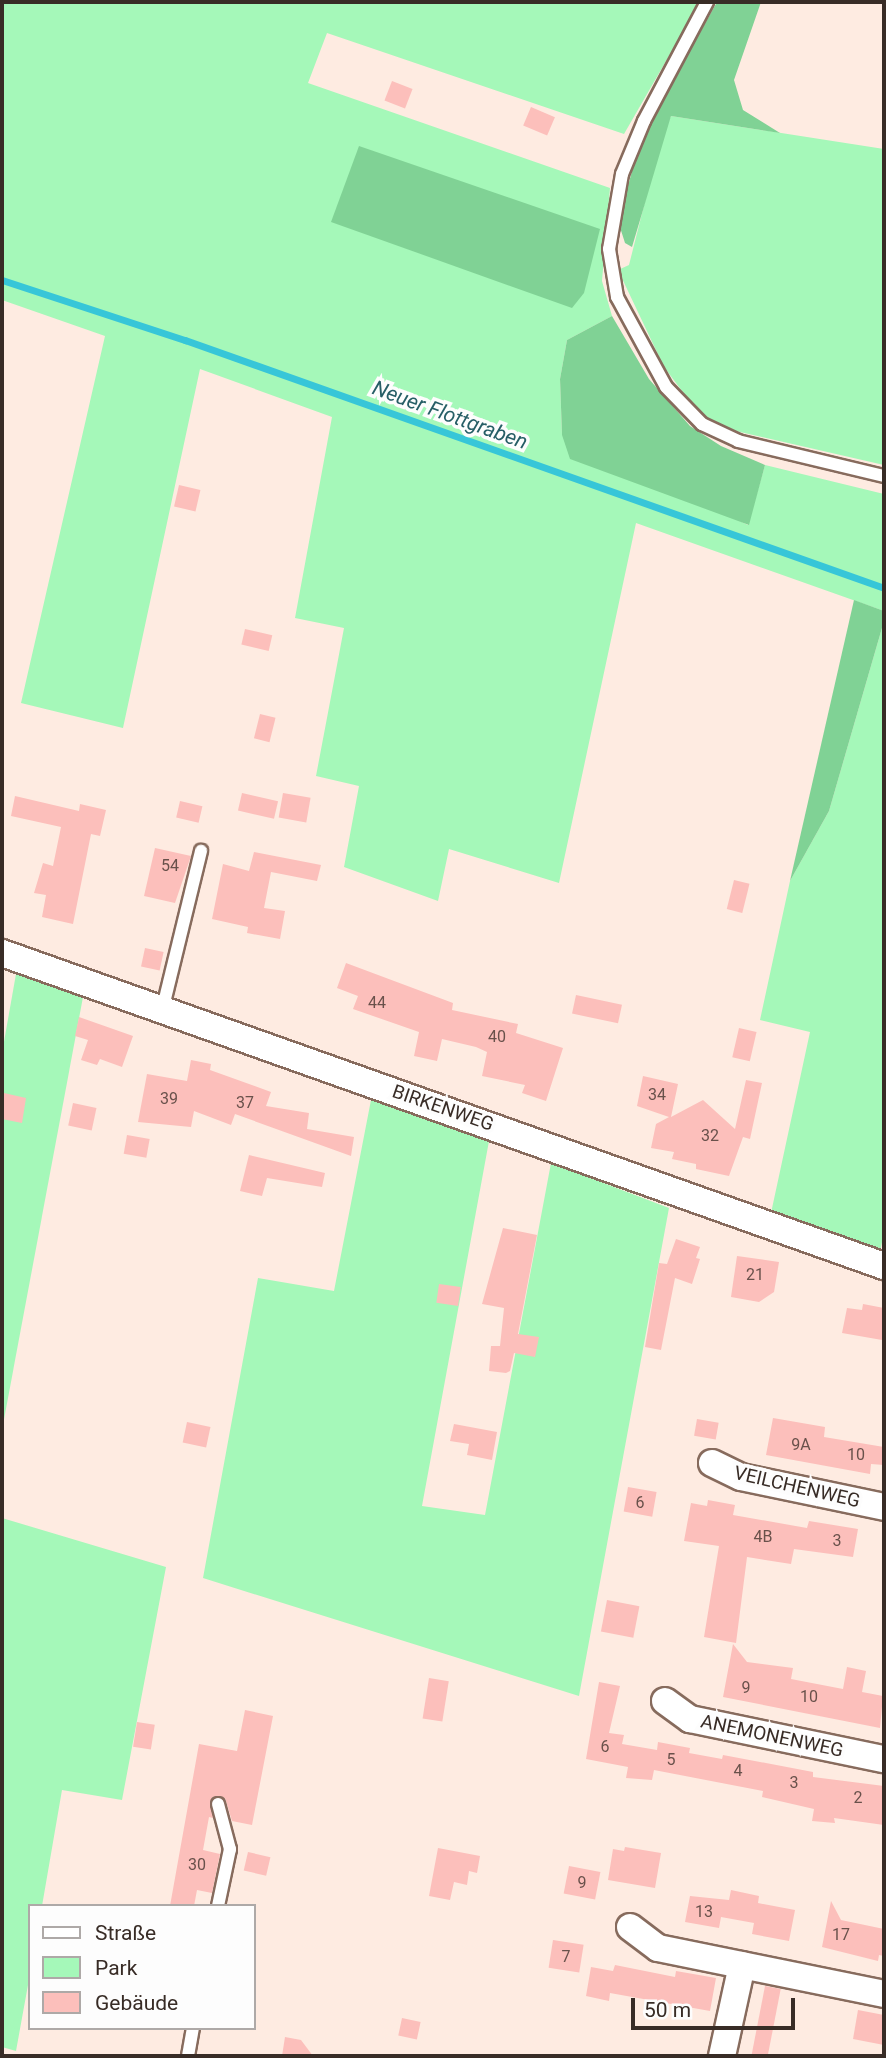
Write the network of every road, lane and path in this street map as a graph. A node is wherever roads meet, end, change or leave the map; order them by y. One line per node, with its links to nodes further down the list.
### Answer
1 (707, 2): 2 (lane)
2 (884, 476)
3 (201, 851): 5 (lane)
4 (2, 953): 5 (street, BIRKENWEG)
5 (162, 1011): 6 (street, BIRKENWEG)
6 (884, 1266)
7 (712, 1463): 8 (street, VEILCHENWEG)
8 (884, 1507)
9 (665, 1701): 10 (street, ANEMONENWEG)
10 (884, 1759)
11 (218, 1804): 12 (lane)
12 (218, 1904)
13 (630, 1927): 14 (street)
14 (742, 1965): 15 (street); 18 (street)
15 (884, 1994)
16 (193, 2030): 17 (lane)
17 (188, 2056)
18 (722, 2056)

